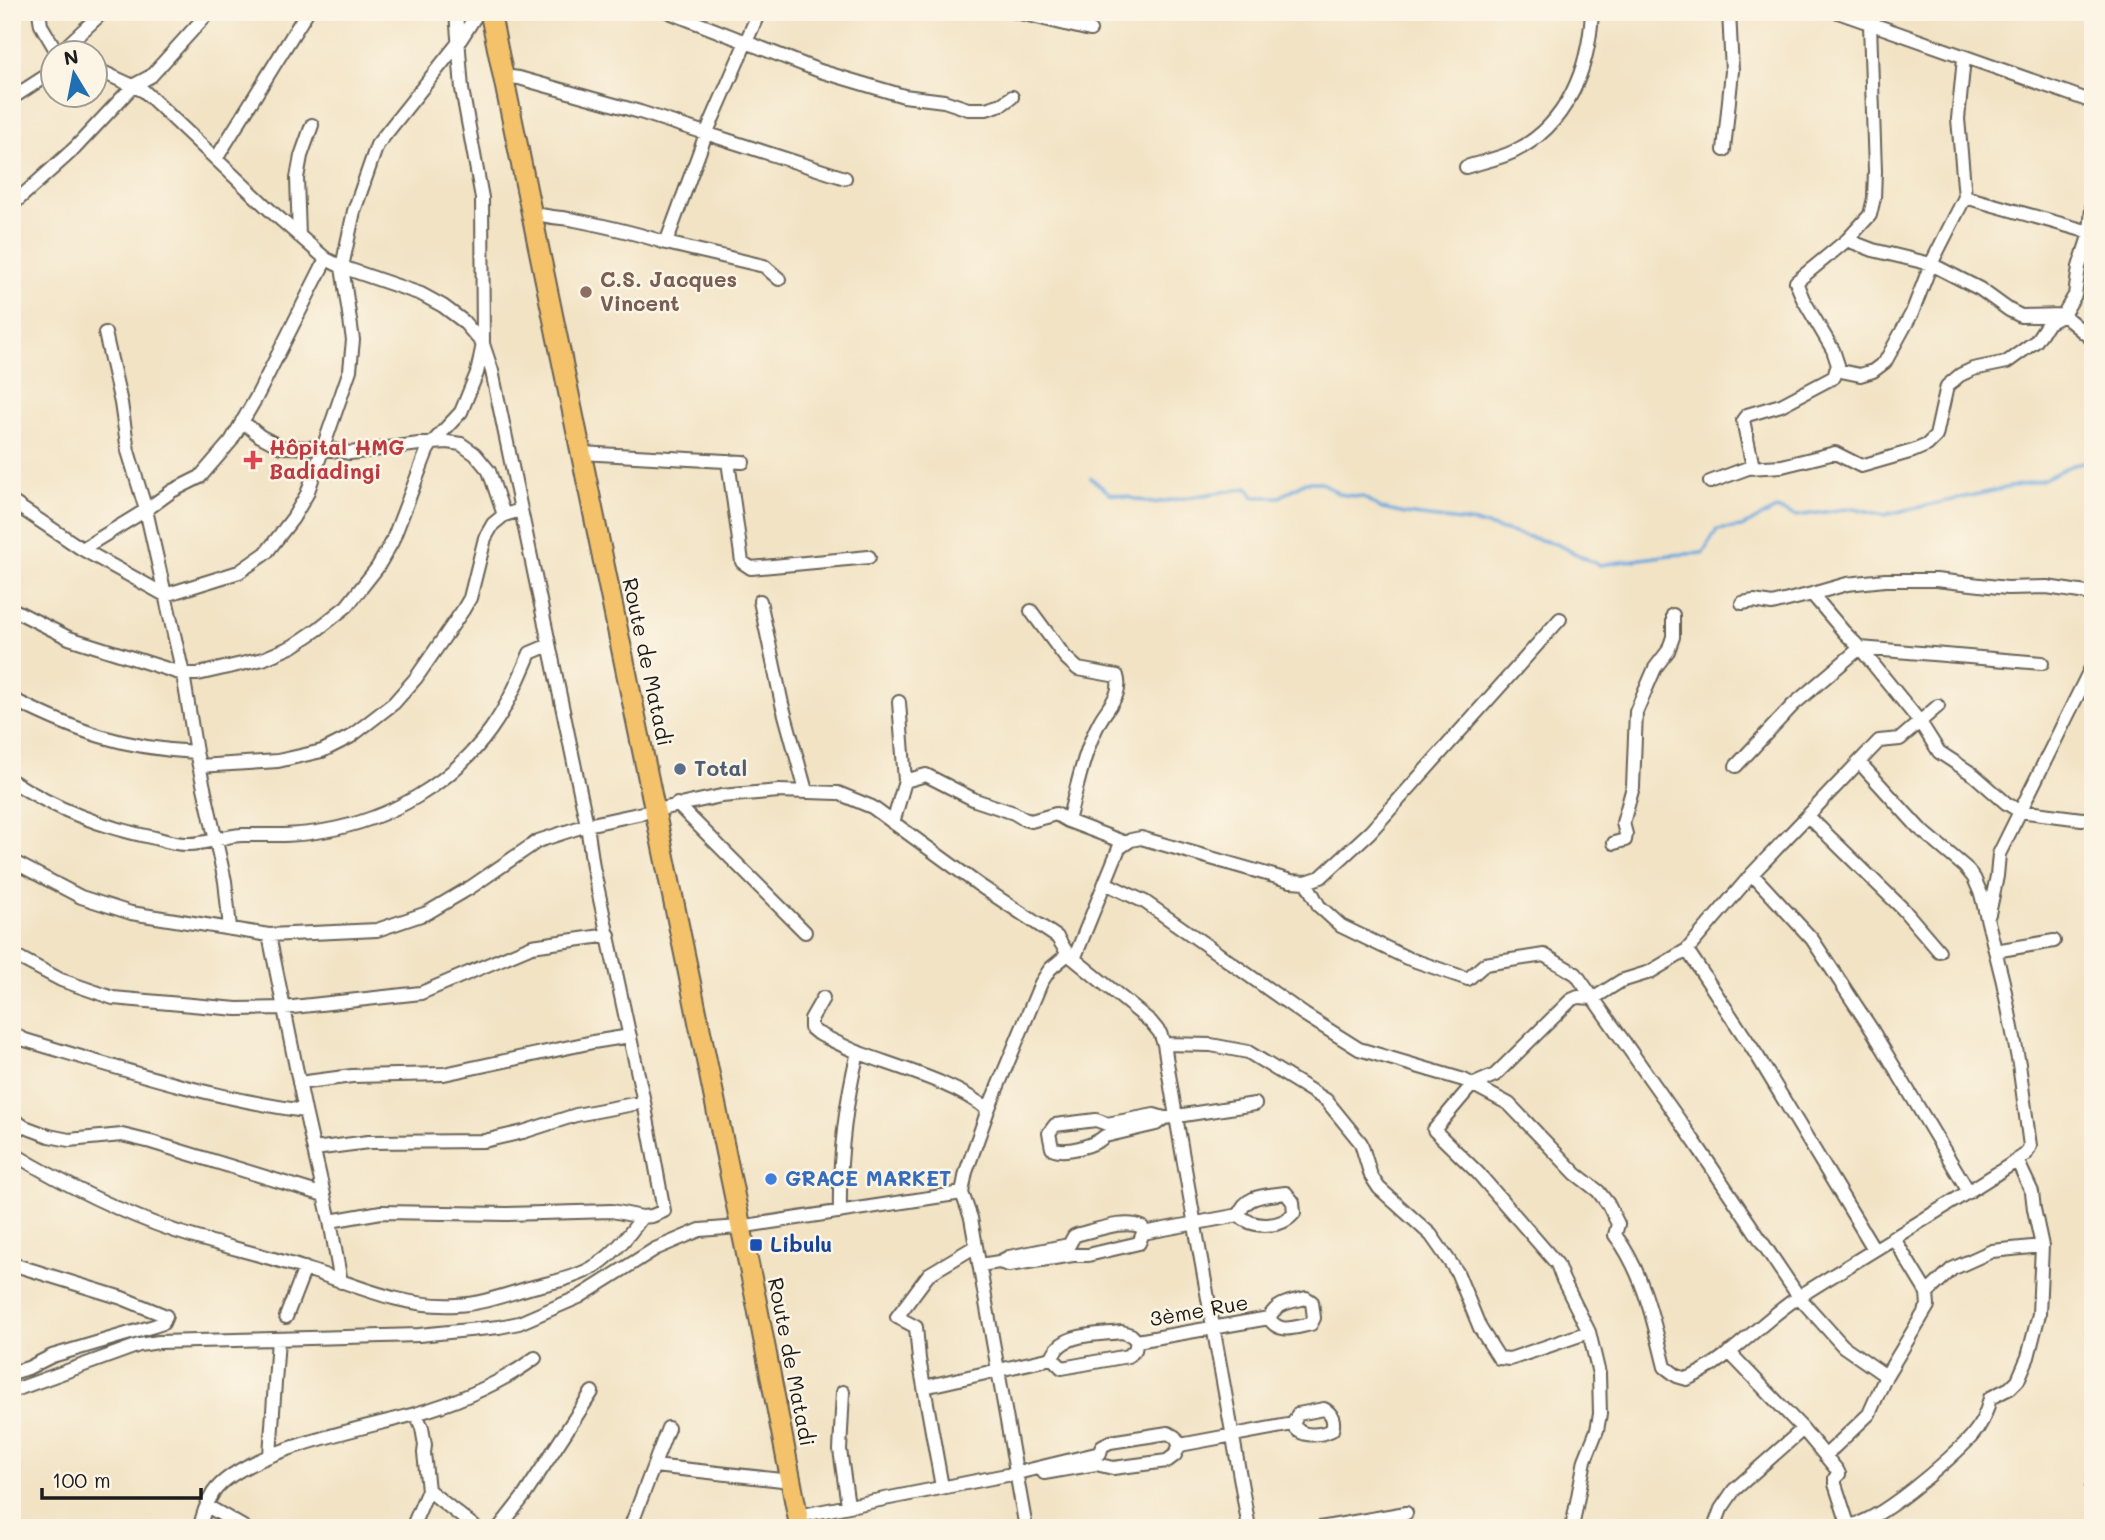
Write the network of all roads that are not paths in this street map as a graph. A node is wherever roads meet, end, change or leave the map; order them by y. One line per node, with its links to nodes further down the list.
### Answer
1 (39, 12): 16 (street)
2 (103, 12): 17 (street)
3 (209, 12): 24 (street)
4 (307, 12): 31 (street)
5 (456, 12): 19 (street)
6 (478, 12): 19 (street)
7 (490, 12): 22 (highway, Route de Matadi)
8 (669, 12): 18 (street)
9 (759, 12): 18 (street)
10 (1016, 12): 15 (street)
11 (1592, 12): 32 (street)
12 (1729, 12): 30 (street)
13 (1838, 12): 14 (street)
14 (1870, 24): 20 (street); 40 (street)
15 (1090, 30)
16 (50, 38)
17 (74, 38)
18 (746, 41): 25 (street); 29 (street)
19 (459, 42): 44 (street); 49 (street)
20 (1964, 58): 27 (street); 35 (street)
21 (108, 74): 24 (street)
22 (503, 76): 29 (street); 37 (highway, Route de Matadi)
23 (38, 81): 26 (street)
24 (134, 85): 31 (street); 36 (street)
25 (1012, 97)
26 (12, 98)
27 (2093, 102)
28 (312, 125): 39 (street)
29 (706, 134): 33 (street); 41 (street)
30 (1724, 150)
31 (216, 159): 39 (street)
32 (1466, 167)
33 (845, 178)
34 (2093, 195): 38 (street)
35 (1965, 197): 38 (street); 43 (street)
36 (12, 205)
37 (531, 212): 41 (street); 54 (highway, Route de Matadi)
38 (2091, 233): 46 (street)
39 (299, 236): 42 (street)
40 (1847, 240): 43 (street); 50 (street)
41 (666, 243): 45 (street)
42 (326, 258): 44 (street); 51 (street)
43 (1931, 264): 46 (street); 50 (street)
44 (342, 267): 49 (street); 53 (street)
45 (779, 279)
46 (2063, 315): 48 (street); 57 (street)
47 (105, 333): 60 (street)
48 (2093, 340)
49 (484, 344): 52 (street); 61 (street)
50 (1836, 370): 57 (street)
51 (242, 421): 53 (street); 60 (street)
52 (432, 443): 53 (street); 62 (street); 78 (street)
53 (322, 448): 67 (street)
54 (581, 453): 55 (street); 91 (highway, Route de Matadi)
55 (728, 461): 56 (street); 64 (street)
56 (743, 462)
57 (1753, 467): 58 (street)
58 (1710, 482)
59 (12, 502): 63 (street)
60 (146, 510): 63 (street); 67 (street)
61 (521, 510): 62 (street); 74 (street)
62 (504, 514): 85 (street)
63 (82, 549): 67 (street)
64 (869, 557)
65 (1812, 594): 66 (street); 69 (street); 75 (street)
66 (2093, 594)
67 (165, 595): 78 (street)
68 (760, 601): 89 (street)
69 (1742, 603)
70 (12, 609): 78 (street)
71 (1031, 611): 95 (street)
72 (1673, 615): 100 (street)
73 (1560, 619): 103 (street)
74 (549, 645): 97 (street); 98 (street)
75 (1860, 648): 76 (street); 82 (street); 86 (street)
76 (2042, 663)
77 (2093, 664): 92 (street)
78 (183, 674): 83 (street)
79 (12, 699): 83 (street)
80 (899, 702): 88 (street)
81 (1938, 706): 82 (street)
82 (1920, 722): 84 (street); 92 (street)
83 (196, 752): 85 (street)
84 (1859, 762): 93 (street); 105 (street)
85 (200, 766): 98 (street)
86 (1736, 766)
87 (12, 782): 98 (street)
88 (905, 782): 95 (street); 96 (street)
89 (806, 791): 90 (street); 96 (street)
90 (677, 804): 91 (street); 107 (street)
91 (655, 811): 97 (street); 143 (highway, Route de Matadi)
92 (2019, 811): 94 (street); 105 (street)
93 (1808, 816): 102 (street); 112 (street)
94 (2093, 818)
95 (1068, 821): 99 (street)
96 (893, 823): 115 (street)
97 (587, 825): 108 (street); 109 (street)
98 (215, 841): 106 (street)
99 (1126, 843): 103 (street); 104 (street)
100 (1614, 843)
101 (12, 861): 106 (street)
102 (1752, 874): 111 (street); 135 (street)
103 (1306, 882): 117 (street)
104 (1105, 883): 115 (street); 124 (street)
105 (1988, 923): 113 (street)
106 (230, 928): 108 (street)
107 (805, 932)
108 (269, 935): 118 (street)
109 (609, 935): 118 (street); 120 (street)
110 (2054, 941): 113 (street)
111 (1687, 950): 117 (street); 148 (street)
112 (1939, 951)
113 (1995, 951): 134 (street)
114 (12, 954): 118 (street)
115 (1071, 957): 121 (street); 127 (street)
116 (823, 998): 122 (street)
117 (1594, 998): 124 (street); 155 (street)
118 (284, 1008): 123 (street)
119 (12, 1034): 128 (street)
120 (630, 1037): 123 (street); 125 (street)
121 (1164, 1044): 129 (street); 159 (street)
122 (858, 1052): 127 (street); 138 (street)
123 (299, 1083): 128 (street)
124 (1472, 1084): 159 (street); 162 (street)
125 (644, 1101): 132 (street); 140 (street)
126 (1255, 1104): 129 (street)
127 (989, 1110): 136 (street)
128 (305, 1111): 132 (street)
129 (1170, 1117): 131 (street); 142 (street)
130 (12, 1119): 137 (street)
131 (1108, 1130)
132 (314, 1149): 137 (street)
133 (12, 1153): 152 (street)
134 (2017, 1160): 135 (street); 147 (street)
135 (1969, 1192): 145 (street)
136 (962, 1193): 138 (street); 146 (street)
137 (324, 1195): 141 (street)
138 (840, 1212): 143 (street)
139 (1239, 1215): 142 (street)
140 (642, 1217): 141 (street); 153 (street)
141 (330, 1221): 153 (street)
142 (1194, 1223): 144 (street); 158 (street)
143 (739, 1227): 160 (street); 183 (highway, Route de Matadi)
144 (1143, 1233): 149 (street); 149 (street)
145 (1893, 1237): 148 (street); 154 (street)
146 (976, 1246): 151 (street); 168 (street)
147 (2042, 1246): 154 (street); 179 (street)
148 (1874, 1249): 155 (street)
149 (1064, 1250): 151 (street)
150 (12, 1264): 166 (street)
151 (980, 1265): 165 (street)
152 (305, 1268): 153 (street); 156 (street)
153 (341, 1283)
154 (1927, 1293): 167 (street)
155 (1799, 1297): 162 (street); 167 (street)
156 (286, 1317)
157 (1269, 1318): 158 (street, 3ème Rue)
158 (1215, 1328): 161 (street, 3ème Rue); 176 (street)
159 (1589, 1332): 199 (street)
160 (278, 1339): 169 (street); 178 (street)
161 (1137, 1341): 164 (street); 164 (street)
162 (1729, 1352): 175 (street)
163 (535, 1358): 172 (street)
164 (1052, 1358): 165 (street)
165 (998, 1372): 168 (street); 182 (street)
166 (12, 1373)
167 (1886, 1376): 179 (street)
168 (924, 1387): 184 (street)
169 (12, 1391)
170 (592, 1392): 194 (street)
171 (843, 1392): 186 (street)
172 (416, 1414): 178 (street); 185 (street)
173 (1293, 1424): 176 (street)
174 (668, 1428): 181 (street)
175 (1803, 1429): 179 (street); 200 (street)
176 (1233, 1435): 177 (street); 197 (street)
177 (1180, 1445): 180 (street); 180 (street)
178 (270, 1455): 187 (street)
179 (1825, 1456)
180 (1096, 1459): 182 (street)
181 (654, 1466): 183 (street); 195 (street)
182 (1023, 1472): 184 (street); 196 (street)
183 (791, 1481): 189 (highway, Route de Matadi)
184 (942, 1487): 186 (street)
185 (428, 1490): 192 (street); 193 (street)
186 (848, 1505): 189 (street)
187 (207, 1506): 190 (street); 191 (street)
188 (1406, 1513): 198 (street)
189 (799, 1522)
190 (200, 1528)
191 (245, 1528)
192 (412, 1528)
193 (477, 1528)
194 (499, 1528)
195 (630, 1528)
196 (1026, 1528)
197 (1249, 1528)
198 (1320, 1528)
199 (1572, 1528)
200 (1714, 1528)

